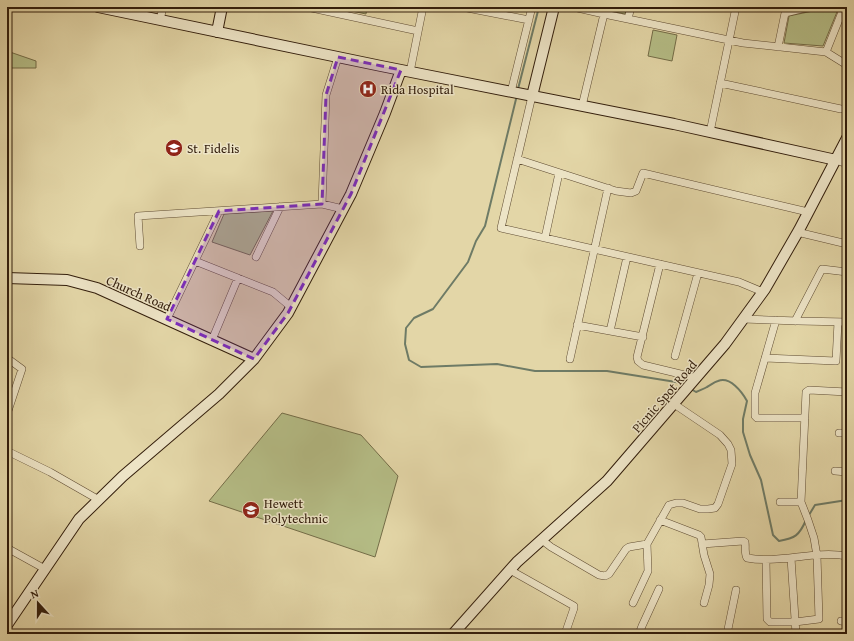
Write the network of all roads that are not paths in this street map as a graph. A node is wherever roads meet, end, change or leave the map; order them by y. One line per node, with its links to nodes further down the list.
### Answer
1 (98, 7): 16 (street)
2 (163, 7): 16 (street)
3 (222, 7): 19 (street)
4 (307, 7): 18 (street)
5 (423, 7): 18 (street)
6 (462, 7): 17 (street)
7 (532, 7): 17 (street)
8 (554, 7): 28 (street)
9 (573, 7): 14 (street)
10 (631, 7): 15 (street)
11 (736, 7): 20 (street)
12 (809, 7): 21 (street)
13 (844, 7): 22 (street)
14 (604, 14): 15 (street); 29 (street)
15 (628, 19): 20 (street)
16 (160, 20): 19 (street)
17 (529, 20): 27 (street)
18 (418, 31): 25 (street)
19 (217, 32): 23 (street)
20 (729, 40): 21 (street); 26 (street)
21 (778, 47): 22 (street)
22 (826, 52): 24 (street)
23 (338, 57): 25 (street); 38 (street)
24 (847, 65)
25 (406, 71): 27 (street); 40 (street)
26 (720, 83): 30 (street); 31 (street)
27 (515, 92): 28 (street)
28 (532, 96): 29 (street); 33 (street)
29 (582, 106): 31 (street)
30 (841, 108)
31 (710, 132): 34 (street)
32 (847, 138): 34 (street, Picnic Spot Road)
33 (517, 159): 36 (street); 44 (street)
34 (836, 160): 35 (street); 42 (street, Picnic Spot Road)
35 (847, 164)
36 (559, 173): 37 (street); 44 (street)
37 (608, 188): 42 (street); 47 (street)
38 (322, 204): 39 (street); 40 (street)
39 (280, 207): 41 (street); 48 (street)
40 (343, 209): 57 (street)
41 (219, 211): 46 (street); 50 (street)
42 (808, 212): 43 (street, Picnic Spot Road)
43 (798, 232): 45 (street); 56 (street, Picnic Spot Road)
44 (545, 238): 47 (street)
45 (847, 244)
46 (140, 246)
47 (594, 249): 49 (street); 64 (street)
48 (256, 257)
49 (627, 257): 51 (street); 65 (street)
50 (195, 261): 55 (street); 59 (street)
51 (660, 264): 52 (street); 66 (street)
52 (698, 272): 56 (street); 68 (street)
53 (847, 272): 61 (street)
54 (7, 278): 59 (street, Church Road)
55 (238, 278): 57 (street); 67 (street)
56 (763, 292): 58 (street, Picnic Spot Road)
57 (291, 307): 71 (street)
58 (743, 319): 60 (street); 73 (street, Picnic Spot Road)
59 (167, 320): 67 (street, Church Road)
60 (776, 320): 61 (street); 70 (street)
61 (794, 321): 62 (street)
62 (838, 322): 63 (street); 70 (street)
63 (847, 322)
64 (577, 324): 65 (street); 72 (street)
65 (610, 330): 66 (street)
66 (643, 337): 73 (street)
67 (212, 340): 71 (street, Church Road)
68 (675, 356)
69 (7, 358): 76 (street)
70 (765, 358): 77 (street)
71 (254, 359): 83 (street)
72 (570, 359)
73 (694, 380): 75 (street, Picnic Spot Road)
74 (847, 392): 77 (street)
75 (674, 404): 86 (street); 87 (street, Picnic Spot Road)
76 (7, 414)
77 (805, 418): 85 (street)
78 (839, 433): 79 (street)
79 (847, 433)
80 (7, 452): 83 (street)
81 (835, 471): 82 (street)
82 (847, 472)
83 (99, 500): 95 (street)
84 (780, 502): 85 (street)
85 (801, 502): 91 (street)
86 (660, 520): 88 (street); 89 (street)
87 (542, 540): 88 (street); 96 (street, Picnic Spot Road)
88 (647, 544): 99 (street)
89 (702, 544): 94 (street); 100 (street)
90 (7, 548): 95 (street)
91 (817, 556): 92 (street); 93 (street); 101 (street)
92 (847, 556)
93 (791, 558): 94 (street); 101 (street)
94 (766, 560): 101 (street)
95 (45, 569): 102 (street)
96 (510, 570): 103 (street, Picnic Spot Road); 104 (street)
97 (659, 589): 105 (street)
98 (736, 590): 106 (street)
99 (633, 603)
100 (704, 603)
101 (795, 622): 107 (street)
102 (7, 625)
103 (453, 634)
104 (565, 634)
105 (640, 634)
106 (727, 634)
107 (796, 634)

